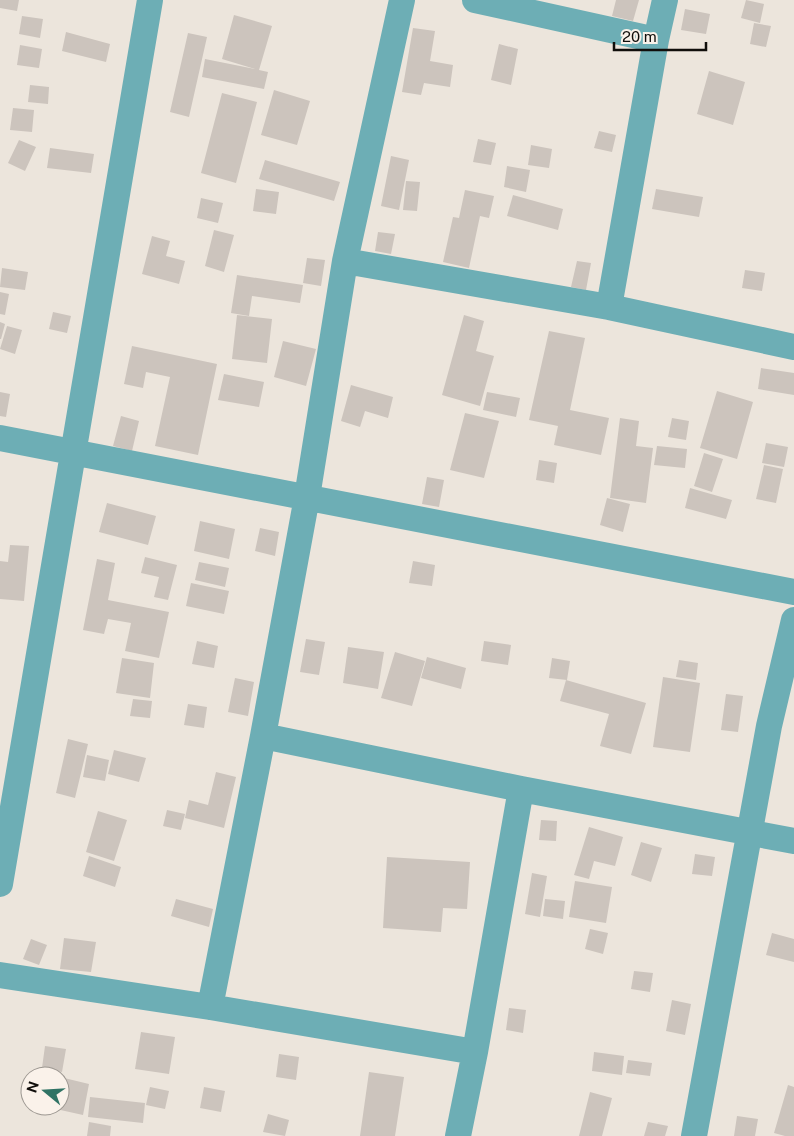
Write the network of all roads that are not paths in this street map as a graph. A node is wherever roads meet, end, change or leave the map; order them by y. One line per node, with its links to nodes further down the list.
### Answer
1 (150, 0): 10 (street)
2 (402, 0): 6 (street)
3 (475, 0): 5 (street)
4 (666, 0): 5 (street)
5 (656, 40): 7 (street)
6 (345, 261): 7 (street); 11 (street)
7 (609, 307): 8 (street)
8 (794, 347)
9 (0, 438): 10 (street)
10 (74, 451): 11 (street); 18 (street)
11 (307, 497): 12 (street); 14 (street)
12 (794, 592)
13 (794, 620): 16 (street)
14 (263, 736): 15 (street); 20 (street)
15 (521, 789): 16 (street); 21 (street)
16 (750, 832): 17 (street); 23 (street)
17 (794, 841)
18 (0, 884)
19 (0, 975): 20 (street)
20 (210, 1007): 21 (street)
21 (475, 1052): 22 (street)
22 (458, 1136)
23 (694, 1136)

